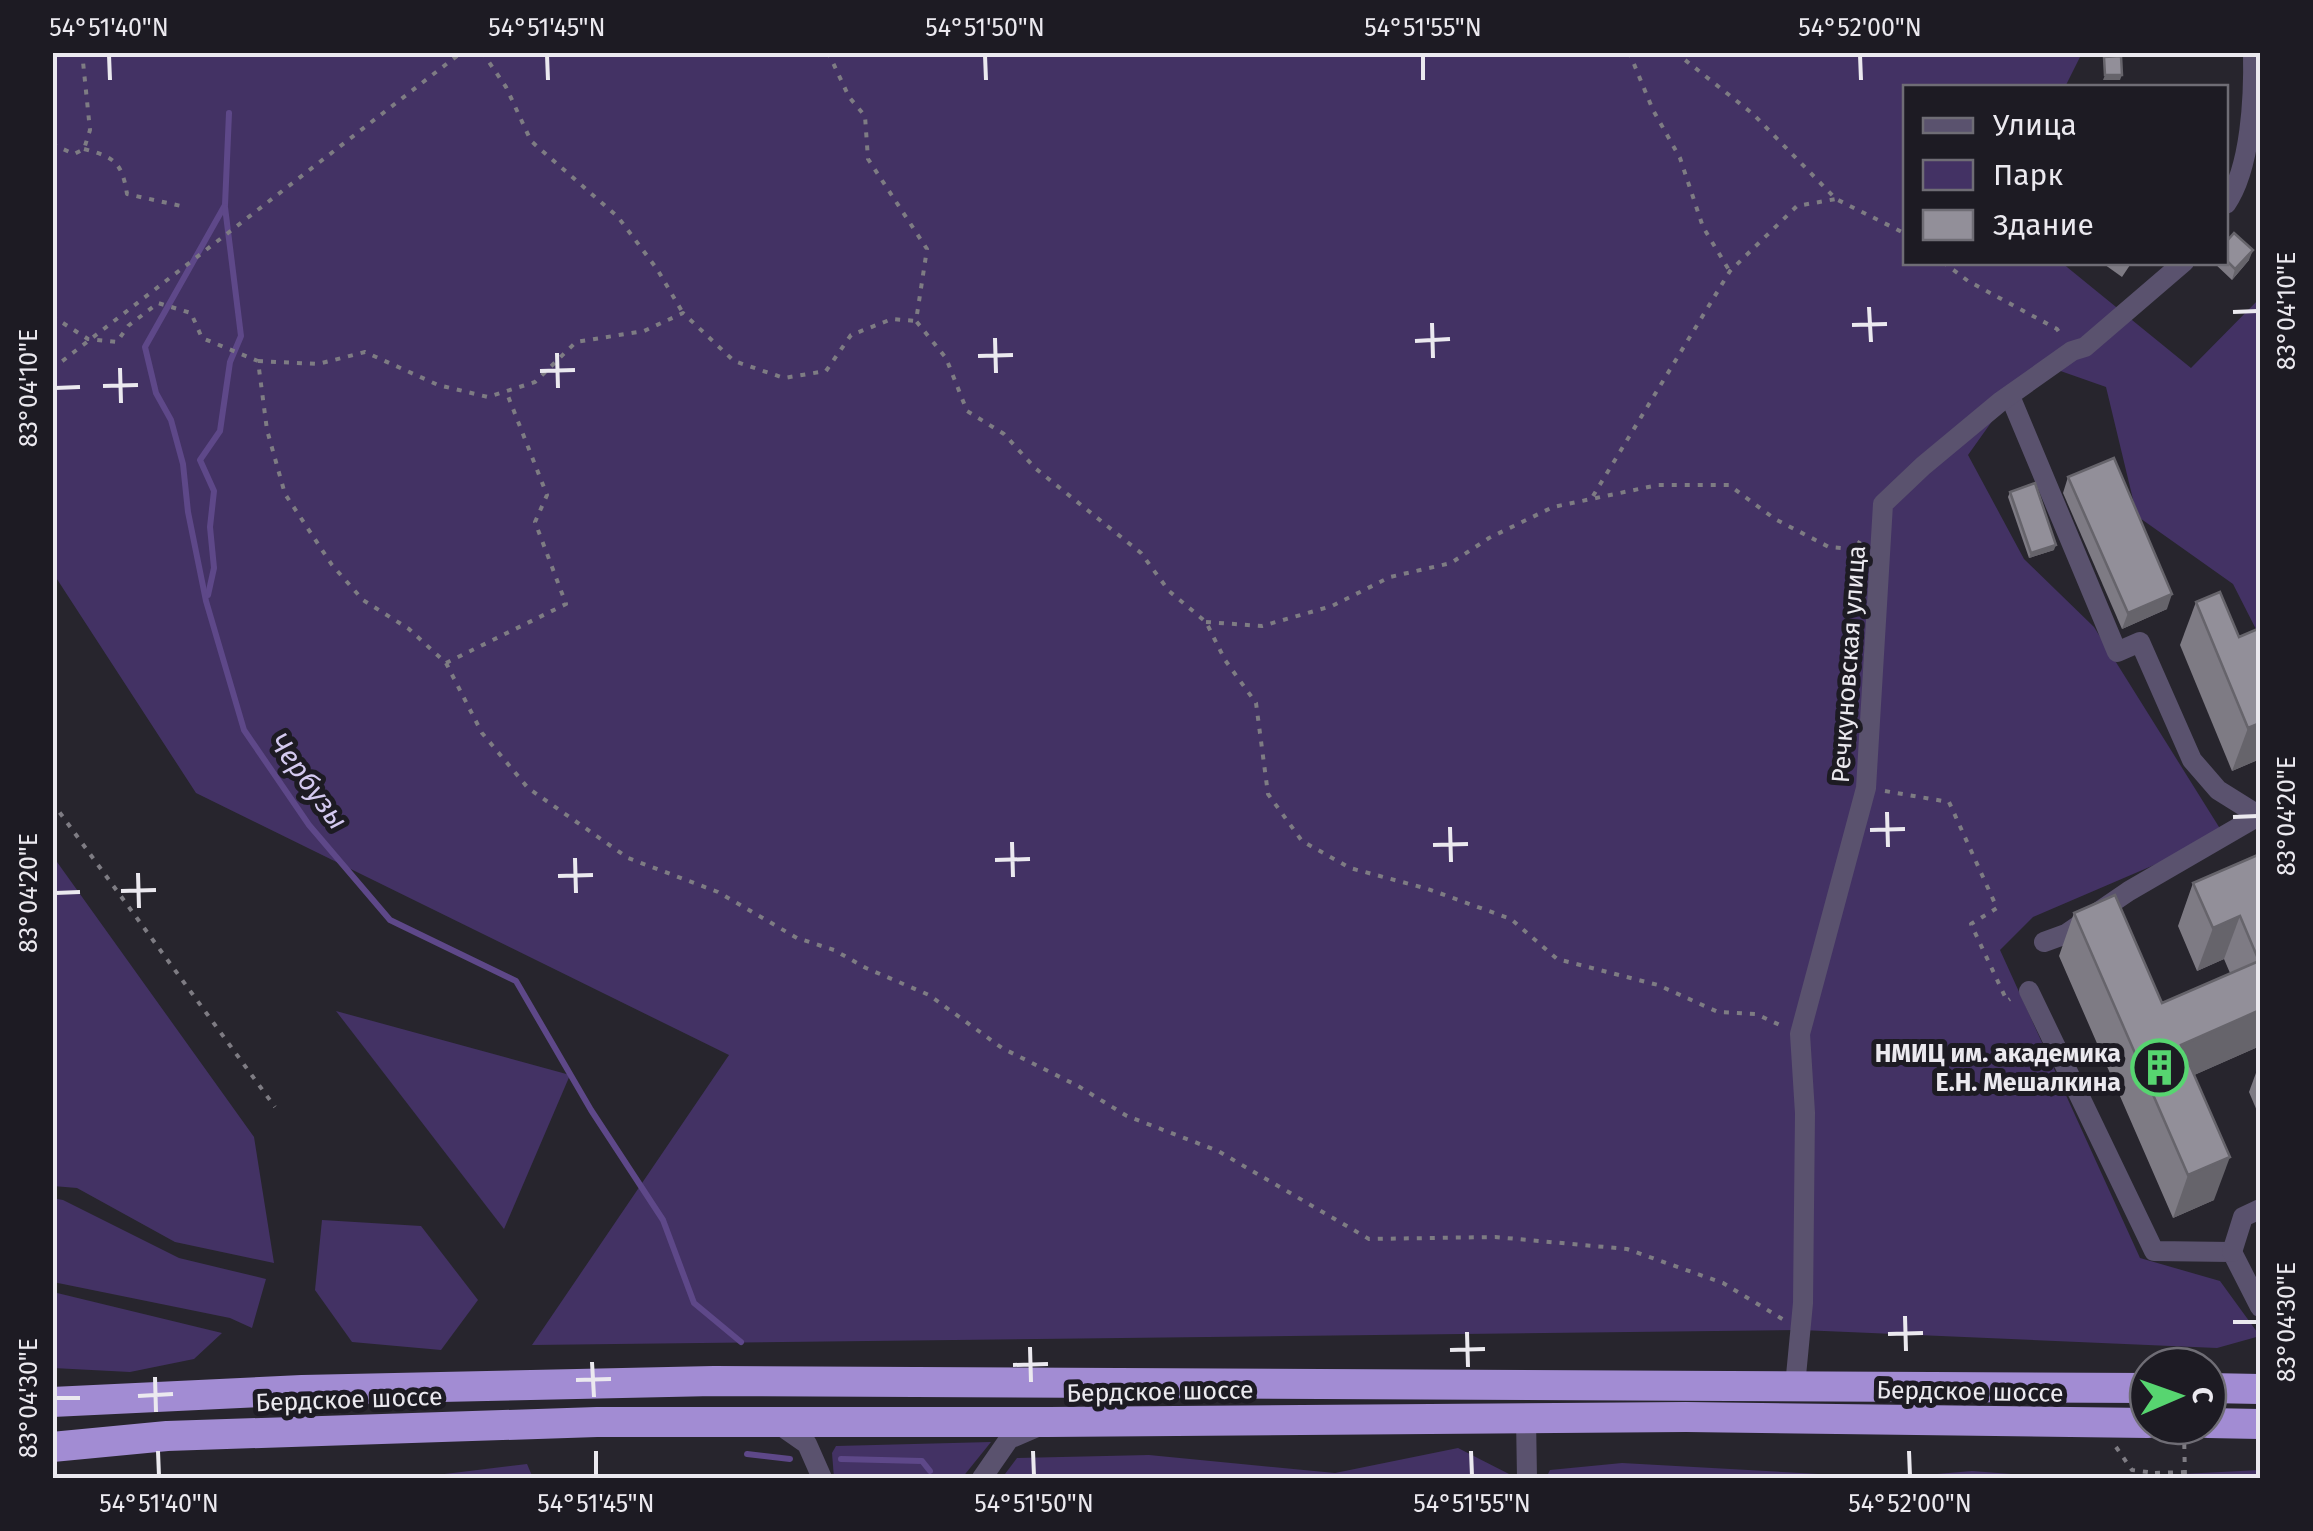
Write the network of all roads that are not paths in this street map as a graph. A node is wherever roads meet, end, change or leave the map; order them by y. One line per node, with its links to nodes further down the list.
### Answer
1 (2254, 52): 2 (street)
2 (2228, 201)
3 (2181, 265): 4 (street)
4 (2010, 396): 5 (street); 12 (street, Речкуновская улица)
5 (2259, 816): 6 (street)
6 (2044, 942)
7 (2030, 991): 9 (street)
8 (2260, 1208): 9 (street)
9 (2232, 1252): 10 (street)
10 (2260, 1307)
11 (597, 1383): 12 (highway, Бердское шоссе); 16 (highway, Бердское шоссе); 19 (highway)
12 (1796, 1386): 13 (highway, Бердское шоссе)
13 (2128, 1388)
14 (2228, 1388): 15 (highway)
15 (2260, 1389)
16 (52, 1402)
17 (1526, 1418): 20 (highway, Бердское шоссе); 21 (highway, Бердское шоссе); 27 (street)
18 (772, 1420): 19 (highway, Бердское шоссе); 20 (highway, Бердское шоссе); 25 (street)
19 (598, 1422): 24 (highway, Бердское шоссе)
20 (1049, 1422): 26 (street)
21 (2128, 1422)
22 (2228, 1423): 23 (highway)
23 (2260, 1424)
24 (52, 1447)
25 (822, 1478)
26 (982, 1478)
27 (1527, 1478)

